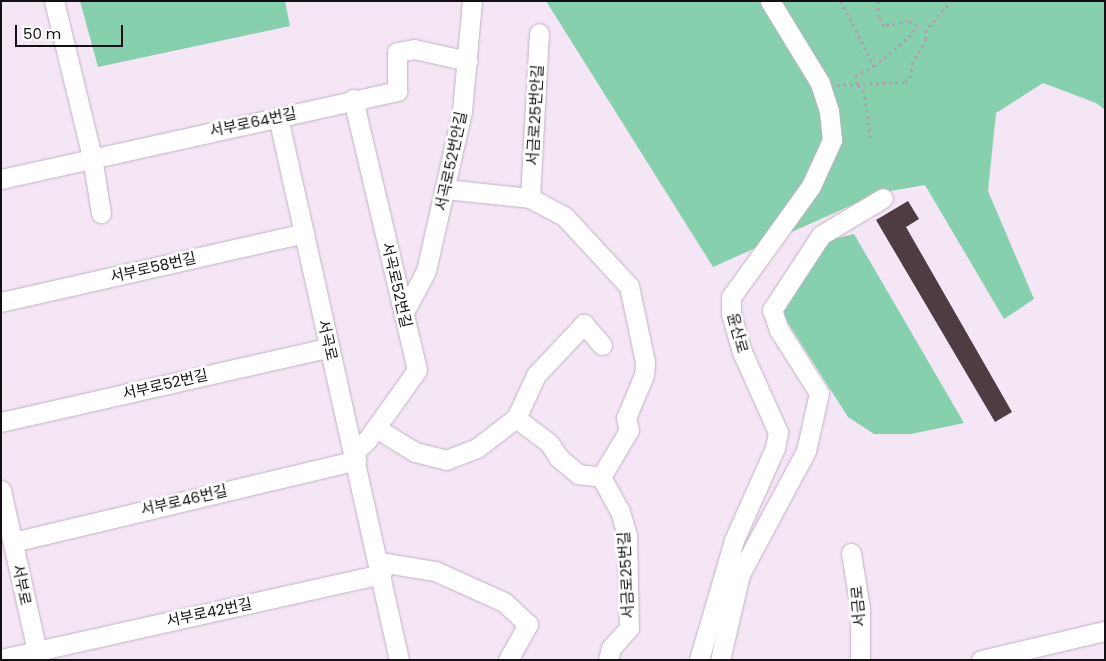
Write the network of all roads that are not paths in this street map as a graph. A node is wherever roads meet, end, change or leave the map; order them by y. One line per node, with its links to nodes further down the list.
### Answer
1 (54, 1): 8 (street)
2 (472, 1): 5 (street, 서곡로52번안길)
3 (770, 1): 34 (street, 윤산로)
4 (539, 33): 11 (street, 서금로25번안길)
5 (468, 61): 6 (street, 서부로64번길); 10 (street, 서곡로52번안길)
6 (353, 99): 7 (street, 서부로64번길); 16 (street, 서곡로52번길)
7 (278, 117): 8 (street, 서부로64번길); 14 (street, 서곡로)
8 (92, 157): 9 (street, 서부로64번길); 13 (street)
9 (1, 179)
10 (445, 189): 11 (street); 16 (street, 서곡로52번안길)
11 (530, 198): 23 (street)
12 (883, 198): 35 (street)
13 (101, 213)
14 (304, 233): 15 (street, 서부로58번길); 18 (street, 서곡로)
15 (1, 302)
16 (403, 314): 21 (street, 서곡로52번길)
17 (602, 345): 19 (street)
18 (330, 346): 20 (street, 서부로52번길); 22 (street, 서곡로)
19 (516, 418): 21 (street); 23 (street)
20 (1, 422)
21 (376, 428): 22 (street, 서곡로52번길)
22 (355, 456): 25 (street, 서부로46번길); 27 (street, 서곡로)
23 (601, 477): 33 (street, 서금로25번길)
24 (1, 490): 25 (street, 서부로)
25 (13, 542): 29 (street, 서부로)
26 (851, 553): 36 (street, 서금로)
27 (381, 568): 29 (street, 서부로42번길); 31 (street, 서곡로); 32 (street)
28 (1105, 631): 37 (street)
29 (38, 656): 30 (street)
30 (1, 659)
31 (399, 660)
32 (508, 660)
33 (608, 660)
34 (699, 660)
35 (720, 660)
36 (860, 660)
37 (981, 660)

